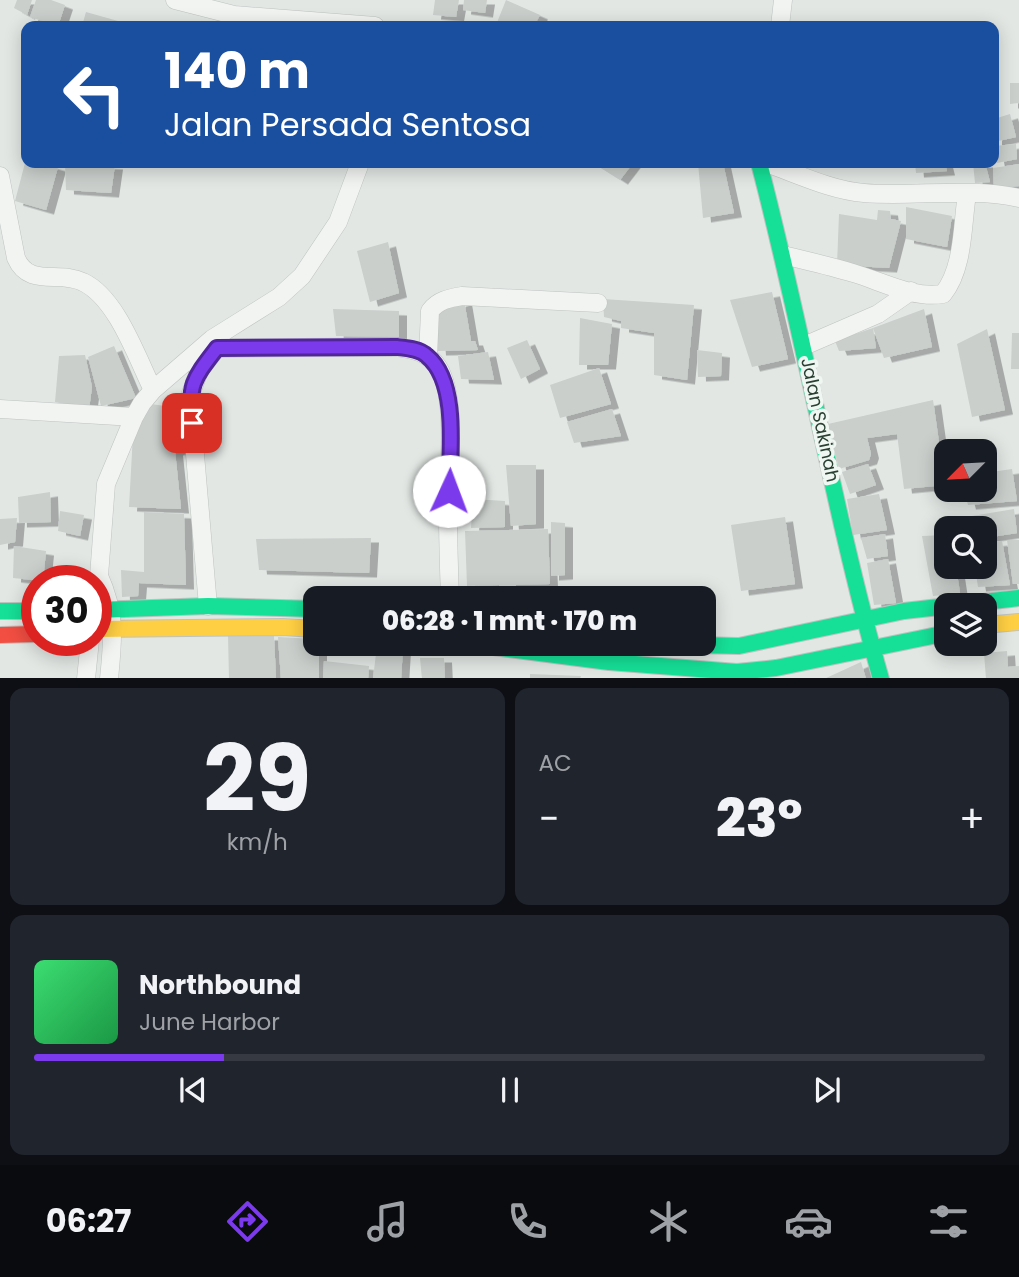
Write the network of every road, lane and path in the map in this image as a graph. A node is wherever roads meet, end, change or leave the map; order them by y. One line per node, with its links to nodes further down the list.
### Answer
1 (175, 0): 3 (street)
2 (783, 0): 4 (street)
3 (311, 21)
4 (781, 21)
5 (358, 168): 14 (street)
6 (760, 168): 11 (street, Jalan Sakinah)
7 (781, 168): 9 (street)
8 (0, 176): 17 (street)
9 (967, 194): 10 (street); 12 (street)
10 (1019, 198)
11 (783, 255): 12 (street); 15 (street, Jalan Sakinah)
12 (911, 291): 15 (street)
13 (598, 303): 16 (street)
14 (215, 344): 16 (street); 17 (street); 23 (street)
15 (804, 346): 28 (street, Jalan Sakinah)
16 (428, 357): 21 (street)
17 (153, 390): 19 (street)
18 (0, 410): 19 (street)
19 (134, 417): 20 (street)
20 (99, 565)
21 (450, 586)
22 (1019, 598): 28 (street)
23 (208, 606): 24 (street); 25 (street)
24 (112, 609)
25 (303, 609)
26 (0, 611): 27 (street)
27 (21, 611)
28 (864, 619): 36 (street); 37 (street, Jalan Sakinah)
29 (1019, 622): 30 (street)
30 (997, 624)
31 (303, 628): 32 (street)
32 (112, 629)
33 (21, 634): 34 (street)
34 (0, 635)
35 (934, 636): 37 (street)
36 (716, 645)
37 (874, 648): 40 (street); 43 (street, Jalan Sakinah)
38 (88, 656): 41 (street)
39 (107, 656): 42 (street)
40 (561, 656)
41 (86, 678)
42 (109, 678)
43 (881, 678)

